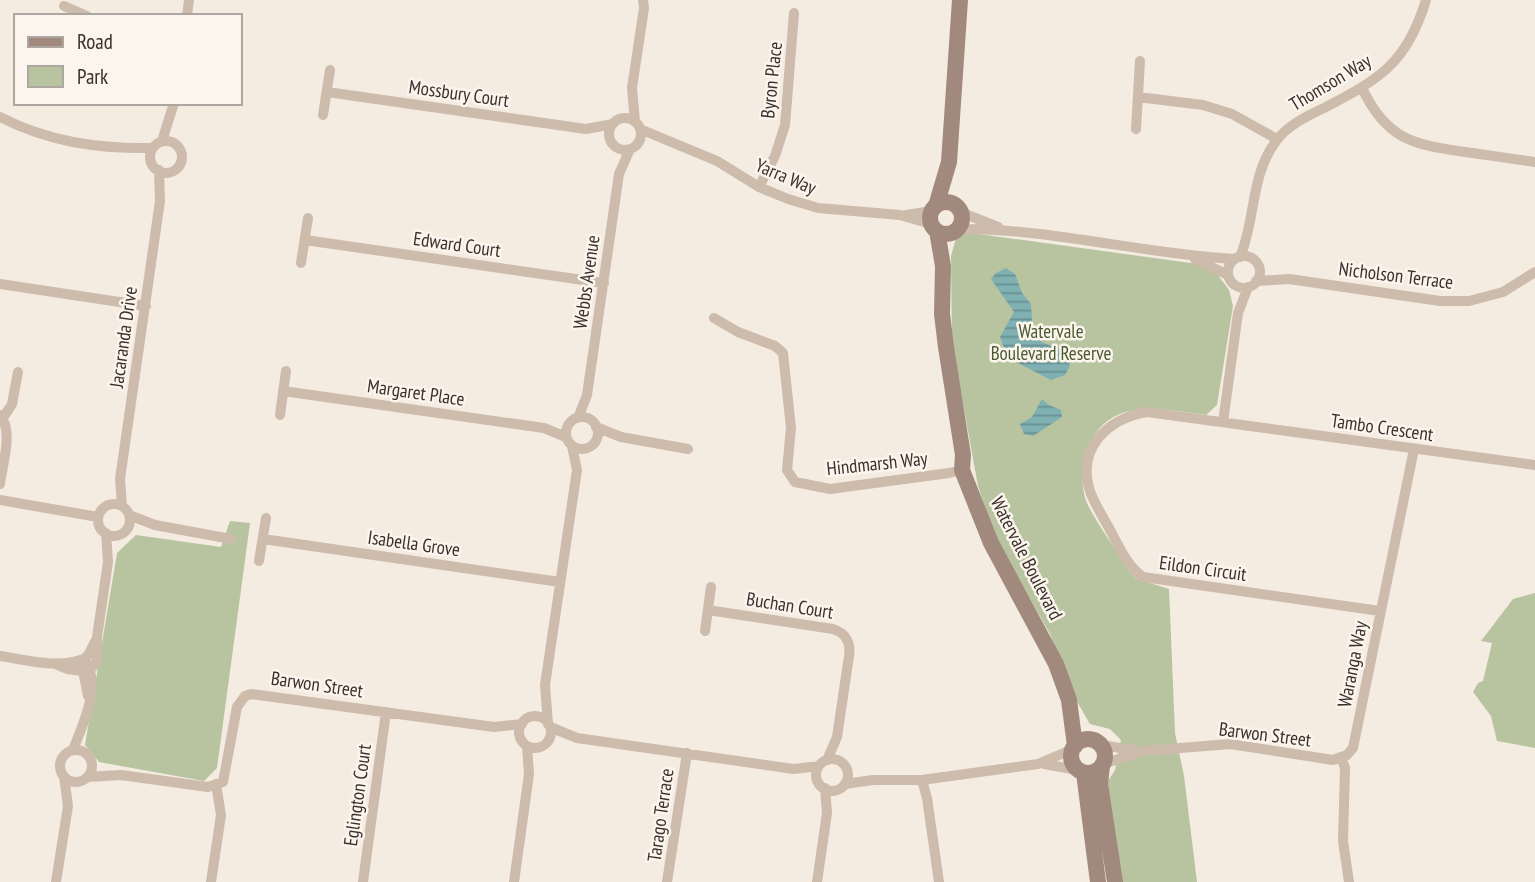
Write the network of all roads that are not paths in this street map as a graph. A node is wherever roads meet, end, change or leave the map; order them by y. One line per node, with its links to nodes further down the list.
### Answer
1 (643, 0): 9 (street)
2 (960, 0): 26 (street, Watervale Boulevard)
3 (1426, 0): 10 (street, Thomson Way)
4 (64, 6): 6 (street)
5 (794, 13): 31 (street, Byron Place)
6 (82, 14)
7 (1140, 61): 12 (street)
8 (330, 70): 11 (street)
9 (632, 88): 16 (street); 17 (street)
10 (1362, 88): 20 (street, Thomson Way); 27 (street)
11 (327, 92): 14 (street); 18 (street, Mossbury Court)
12 (1138, 97): 19 (street); 20 (street)
13 (173, 107): 23 (street); 25 (street)
14 (323, 115)
15 (0, 117): 25 (street)
16 (616, 122): 17 (street); 18 (street, Mossbury Court); 22 (street)
17 (637, 125): 21 (street, Yarra Way); 24 (street)
18 (586, 129): 22 (street, Mossbury Court)
19 (1136, 129)
20 (1277, 139): 37 (street, Thomson Way)
21 (667, 141): 24 (street, Yarra Way); 31 (street, Yarra Way)
22 (613, 143): 24 (street); 30 (street, Webbs Avenue)
23 (175, 144): 25 (street); 29 (street)
24 (634, 146): 30 (street, Webbs Avenue)
25 (155, 150): 28 (street)
26 (949, 162): 33 (street, Watervale Boulevard); 35 (street, Watervale Boulevard)
27 (1535, 162)
28 (159, 170): 29 (street); 32 (street, Jacaranda Drive)
29 (173, 171): 32 (street, Jacaranda Drive)
30 (619, 174): 46 (street, Webbs Avenue)
31 (759, 187): 35 (street, Yarra Way)
32 (160, 201): 49 (street, Jacaranda Drive)
33 (959, 210): 35 (street); 35 (street); 36 (street)
34 (308, 218): 38 (street)
35 (941, 222): 36 (street); 69 (street, Watervale Boulevard)
36 (1004, 229): 39 (street)
37 (1249, 236): 40 (street, Thomson Way); 42 (street, Thomson Way)
38 (305, 240): 41 (street); 46 (street, Edward Court)
39 (1190, 256): 40 (street); 44 (street)
40 (1237, 258): 42 (street, Nicholson Terrace); 44 (street, Thomson Way)
41 (301, 263)
42 (1255, 263): 45 (street, Nicholson Terrace); 48 (street, Thomson Way)
43 (1534, 274): 45 (street, Nicholson Terrace)
44 (1231, 279): 48 (street, Nicholson Terrace); 50 (street)
45 (1289, 279): 48 (street, Nicholson Terrace)
46 (604, 283): 55 (street, Webbs Avenue)
47 (0, 284): 49 (street)
48 (1252, 284): 50 (street)
49 (146, 306): 70 (street, Jacaranda Drive)
50 (1238, 313): 59 (street)
51 (714, 318): 69 (street, Hindmarsh Way)
52 (286, 371): 54 (street)
53 (18, 372): 57 (street)
54 (283, 391): 56 (street); 61 (street, Margaret Place)
55 (587, 395): 58 (street, Webbs Avenue); 60 (street, Webbs Avenue)
56 (280, 415)
57 (2, 417): 71 (street)
58 (574, 421): 60 (street, Margaret Place); 61 (street, Margaret Place); 63 (street, Webbs Avenue)
59 (1223, 422): 66 (street, Tambo Crescent); 87 (street, Eildon Circuit)
60 (593, 424): 62 (street, Margaret Place); 64 (street, Webbs Avenue)
61 (544, 428): 63 (street, Margaret Place)
62 (621, 437): 64 (street, Margaret Place); 65 (street)
63 (569, 441): 64 (street, Margaret Place); 68 (street)
64 (591, 444): 68 (street)
65 (688, 449)
66 (1414, 449): 67 (street, Tambo Crescent); 87 (street, Waranga Way)
67 (1535, 465)
68 (577, 470): 84 (street)
69 (962, 470): 92 (street, Watervale Boulevard)
70 (120, 479): 73 (street, Jacaranda Drive); 74 (street, Jacaranda Drive)
71 (0, 484)
72 (0, 500): 75 (street)
73 (109, 505): 74 (street); 75 (street)
74 (126, 511): 77 (street); 78 (street)
75 (99, 517): 79 (street)
76 (266, 518): 81 (street)
77 (155, 525): 78 (street); 80 (street)
78 (123, 531): 79 (street); 83 (street)
79 (106, 533): 83 (street)
80 (231, 539)
81 (263, 539): 82 (street); 84 (street, Isabella Grove)
82 (259, 561)
83 (108, 562): 90 (street)
84 (560, 582): 91 (street)
85 (711, 587): 86 (street)
86 (708, 610): 88 (street); 98 (street, Buchan Court)
87 (1380, 611): 107 (street, Waranga Way)
88 (705, 631)
89 (0, 656): 90 (street)
90 (86, 666): 95 (street)
91 (545, 685): 94 (street); 96 (street)
92 (1069, 700): 101 (street, Watervale Boulevard); 103 (street, Watervale Boulevard)
93 (386, 712): 97 (street, Barwon Street); 121 (street, Barwon Street); 128 (street, Eglington Court)
94 (526, 721): 96 (street); 97 (street, Barwon Street); 100 (street)
95 (83, 725): 104 (street); 108 (street)
96 (549, 725): 99 (street); 102 (street)
97 (494, 727): 100 (street, Barwon Street)
98 (837, 737): 109 (street, Buchan Court); 111 (street, Buchan Court)
99 (577, 738): 102 (street); 106 (street)
100 (524, 742): 102 (street); 115 (street)
101 (1100, 744): 103 (street); 105 (street, Barwon Street); 112 (street)
102 (544, 745): 115 (street)
103 (1074, 748): 110 (street); 114 (street)
104 (73, 750): 108 (street); 117 (street)
105 (1143, 751): 107 (street, Barwon Street); 112 (street, Barwon Street)
106 (687, 754): 113 (street); 130 (street, Tarago Terrace)
107 (1341, 757): 135 (street)
108 (89, 759): 116 (street); 118 (street)
109 (823, 763): 111 (street); 113 (street); 122 (street, Buchan Court)
110 (1038, 764): 114 (street); 120 (street)
111 (844, 765): 119 (street); 123 (street, Buchan Court)
112 (1103, 765): 114 (street); 134 (street)
113 (794, 769): 122 (street)
114 (1081, 771): 133 (street)
115 (530, 774): 129 (street)
116 (121, 775): 118 (street); 121 (street)
117 (64, 776): 118 (street); 124 (street)
118 (83, 779): 124 (street)
119 (873, 780): 120 (street); 123 (street)
120 (922, 780): 132 (street)
121 (216, 784): 127 (street)
122 (821, 784): 123 (street); 125 (street, Buchan Court)
123 (841, 787): 125 (street, Buchan Court)
124 (68, 806): 126 (street)
125 (827, 813): 131 (street)
126 (56, 882)
127 (211, 882)
128 (363, 882)
129 (514, 882)
130 (667, 882)
131 (817, 882)
132 (939, 882)
133 (1098, 882)
134 (1115, 882)
135 (1349, 882)

